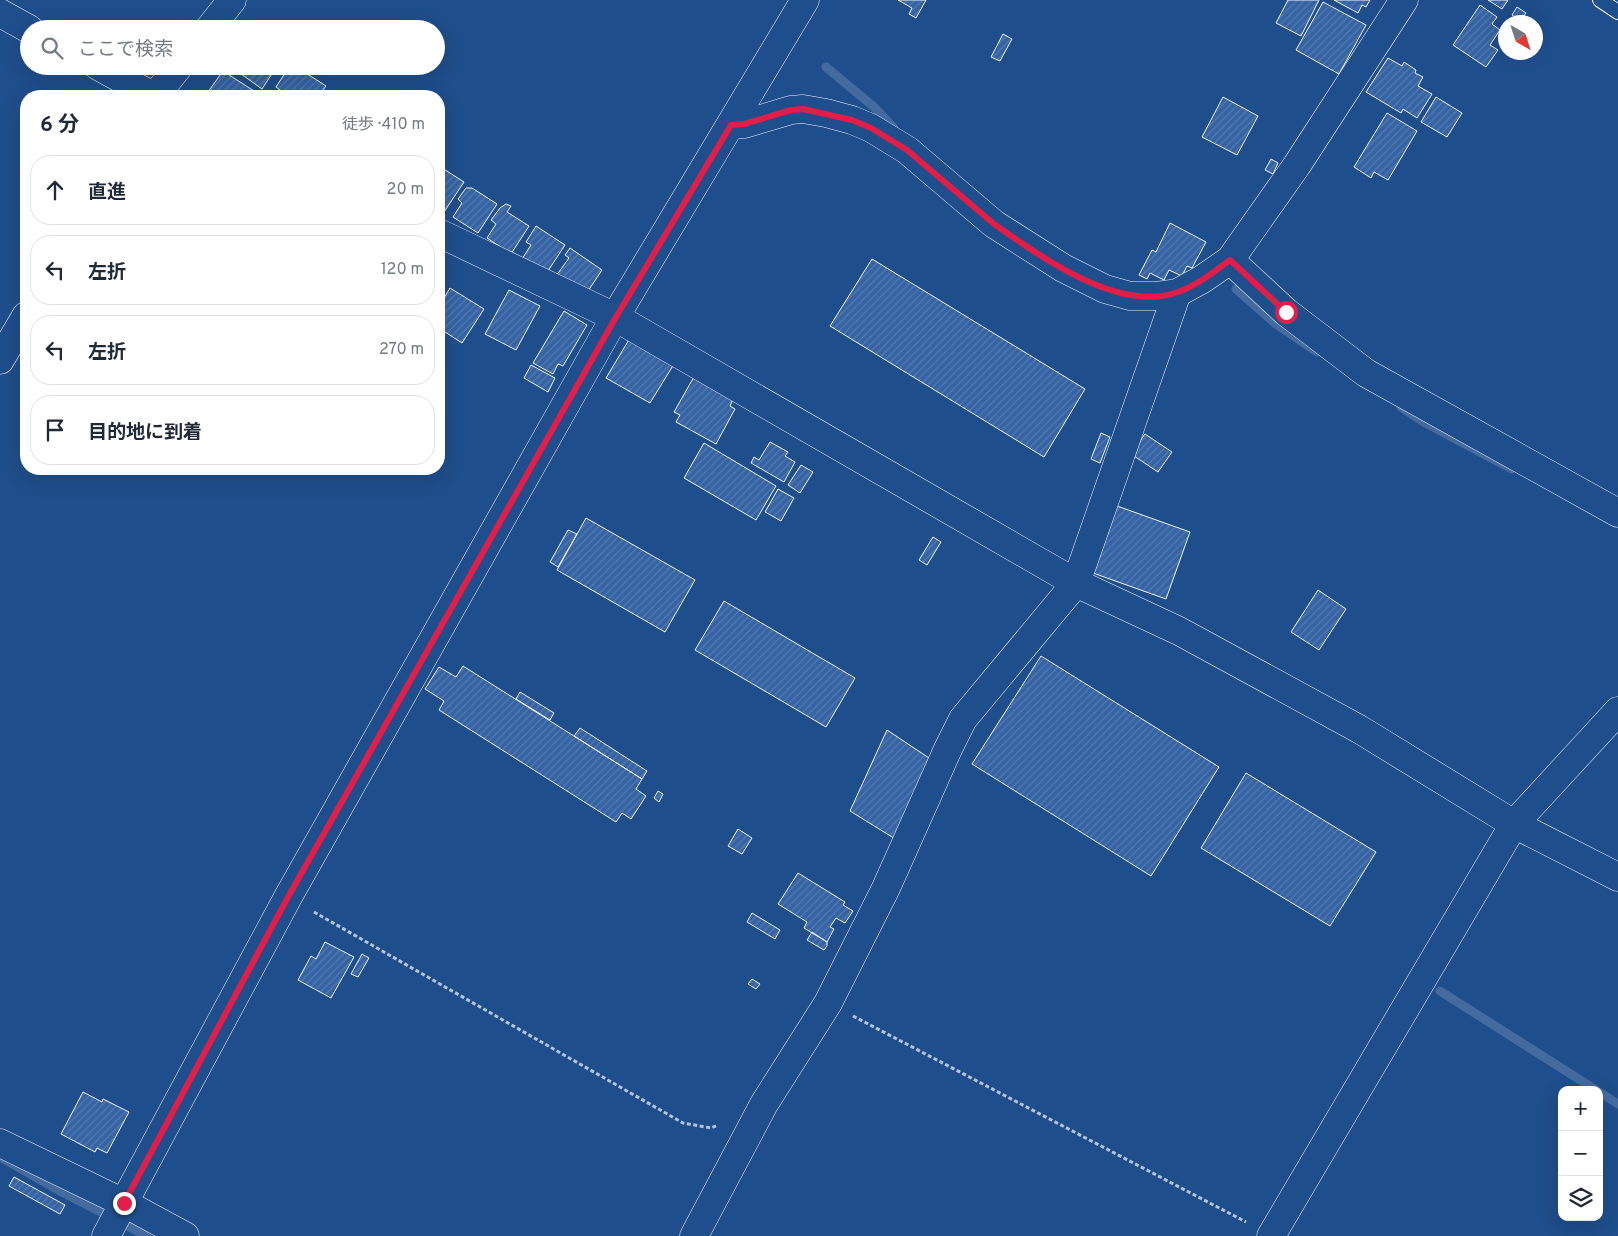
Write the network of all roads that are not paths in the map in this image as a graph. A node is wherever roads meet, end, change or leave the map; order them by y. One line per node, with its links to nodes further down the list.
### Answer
1 (232, 0): 7 (street)
2 (805, 0): 13 (street)
3 (1404, 0): 15 (street)
4 (1600, 0): 5 (lane)
5 (1618, 12)
6 (0, 13): 8 (street)
7 (216, 20)
8 (20, 24)
9 (115, 75): 11 (street)
10 (172, 75): 12 (street)
11 (143, 90)
12 (159, 90)
13 (731, 125): 16 (street); 17 (street)
14 (445, 236): 17 (street)
15 (1230, 260): 16 (street); 20 (street)
16 (1177, 293): 21 (street)
17 (616, 317): 21 (street); 26 (street)
18 (20, 326): 19 (street)
19 (0, 360)
20 (1618, 514)
21 (1076, 583): 23 (street); 28 (street)
22 (1618, 711): 23 (street)
23 (1514, 824): 24 (street); 29 (street)
24 (1618, 877)
25 (0, 1143): 26 (street)
26 (115, 1219): 27 (street)
27 (185, 1236)
28 (694, 1236)
29 (1272, 1236)

